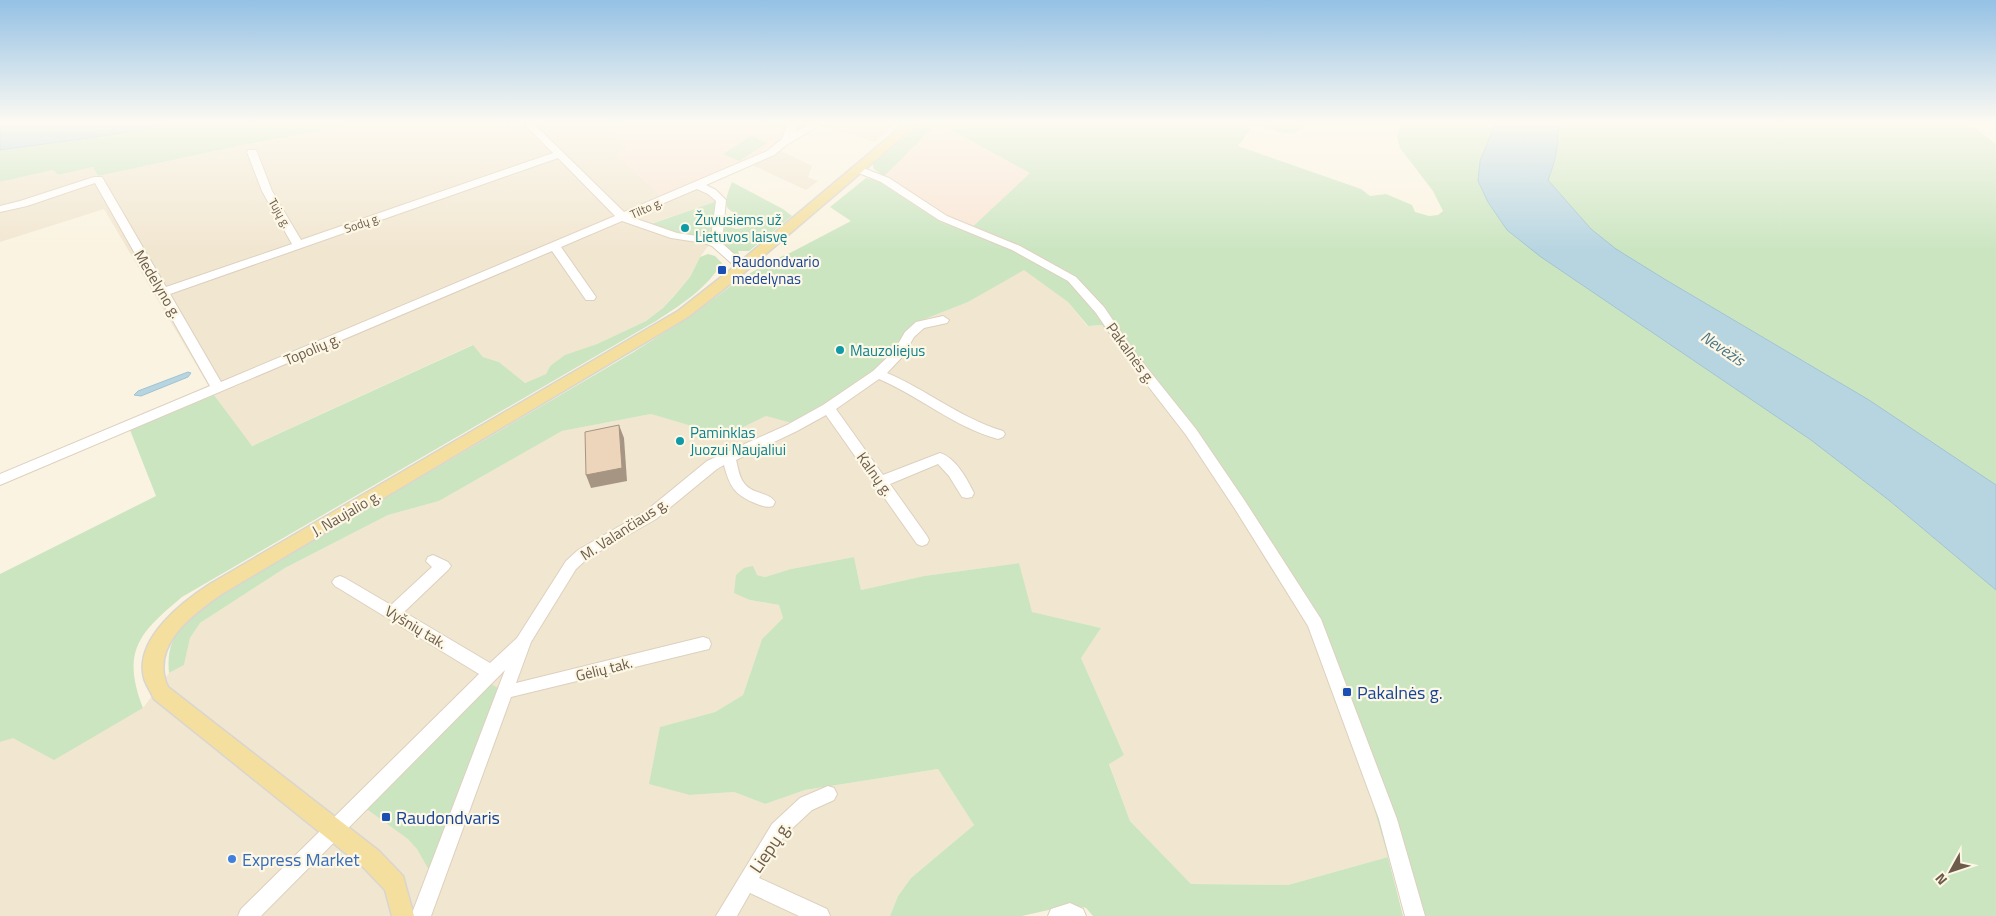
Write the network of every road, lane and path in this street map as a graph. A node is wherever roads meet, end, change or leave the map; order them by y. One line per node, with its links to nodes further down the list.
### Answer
1 (257, 165): 11 (street, Tujų g.)
2 (529, 165): 11 (street, Sodų g.)
3 (571, 165): 9 (street)
4 (745, 165): 7 (street, Tilto g.)
5 (863, 165): 6 (main road)
6 (858, 169): 13 (main road, J. Naujalio g.); 44 (street, Pakalnės g.)
7 (696, 185): 9 (street, Tilto g.); 10 (street)
8 (0, 208): 14 (street, Medelyno g.)
9 (624, 218): 10 (street); 12 (street, Topolių g.)
10 (716, 244): 13 (street)
11 (298, 246): 14 (street, Sodų g.)
12 (555, 247): 15 (street); 18 (street, Topolių g.)
13 (742, 267): 35 (main road, J. Naujalio g.)
14 (164, 292): 18 (street, Medelyno g.)
15 (590, 297)
16 (943, 320): 17 (street, M. Valančiaus g.)
17 (878, 374): 19 (street, M. Valančiaus g.); 20 (street)
18 (218, 388): 22 (street, Topolių g.)
19 (828, 408): 21 (street, M. Valančiaus g.); 23 (street, Kalnų g.)
20 (998, 434)
21 (728, 456): 25 (street); 30 (street, M. Valančiaus g.)
22 (0, 480)
23 (880, 482): 24 (street); 26 (street, Kalnų g.)
24 (967, 493)
25 (768, 502)
26 (922, 540)
27 (433, 561): 29 (street)
28 (340, 582): 29 (street, Vyšnių tak.)
29 (393, 613): 32 (street, Vyšnių tak.)
30 (524, 640): 32 (street); 33 (street, M. Valančiaus g.)
31 (702, 644): 33 (street, Gėlių tak.)
32 (492, 673): 35 (street)
33 (504, 691): 39 (street, M. Valančiaus g.)
34 (828, 794): 36 (street, Liepų g.)
35 (336, 829): 37 (street); 38 (main road, J. Naujalio g.)
36 (747, 882): 40 (street, Liepų g.); 41 (street)
37 (248, 916)
38 (403, 916)
39 (420, 916)
40 (726, 916)
41 (820, 916)
42 (1058, 916): 43 (street)
43 (1076, 916)
44 (1415, 916)

